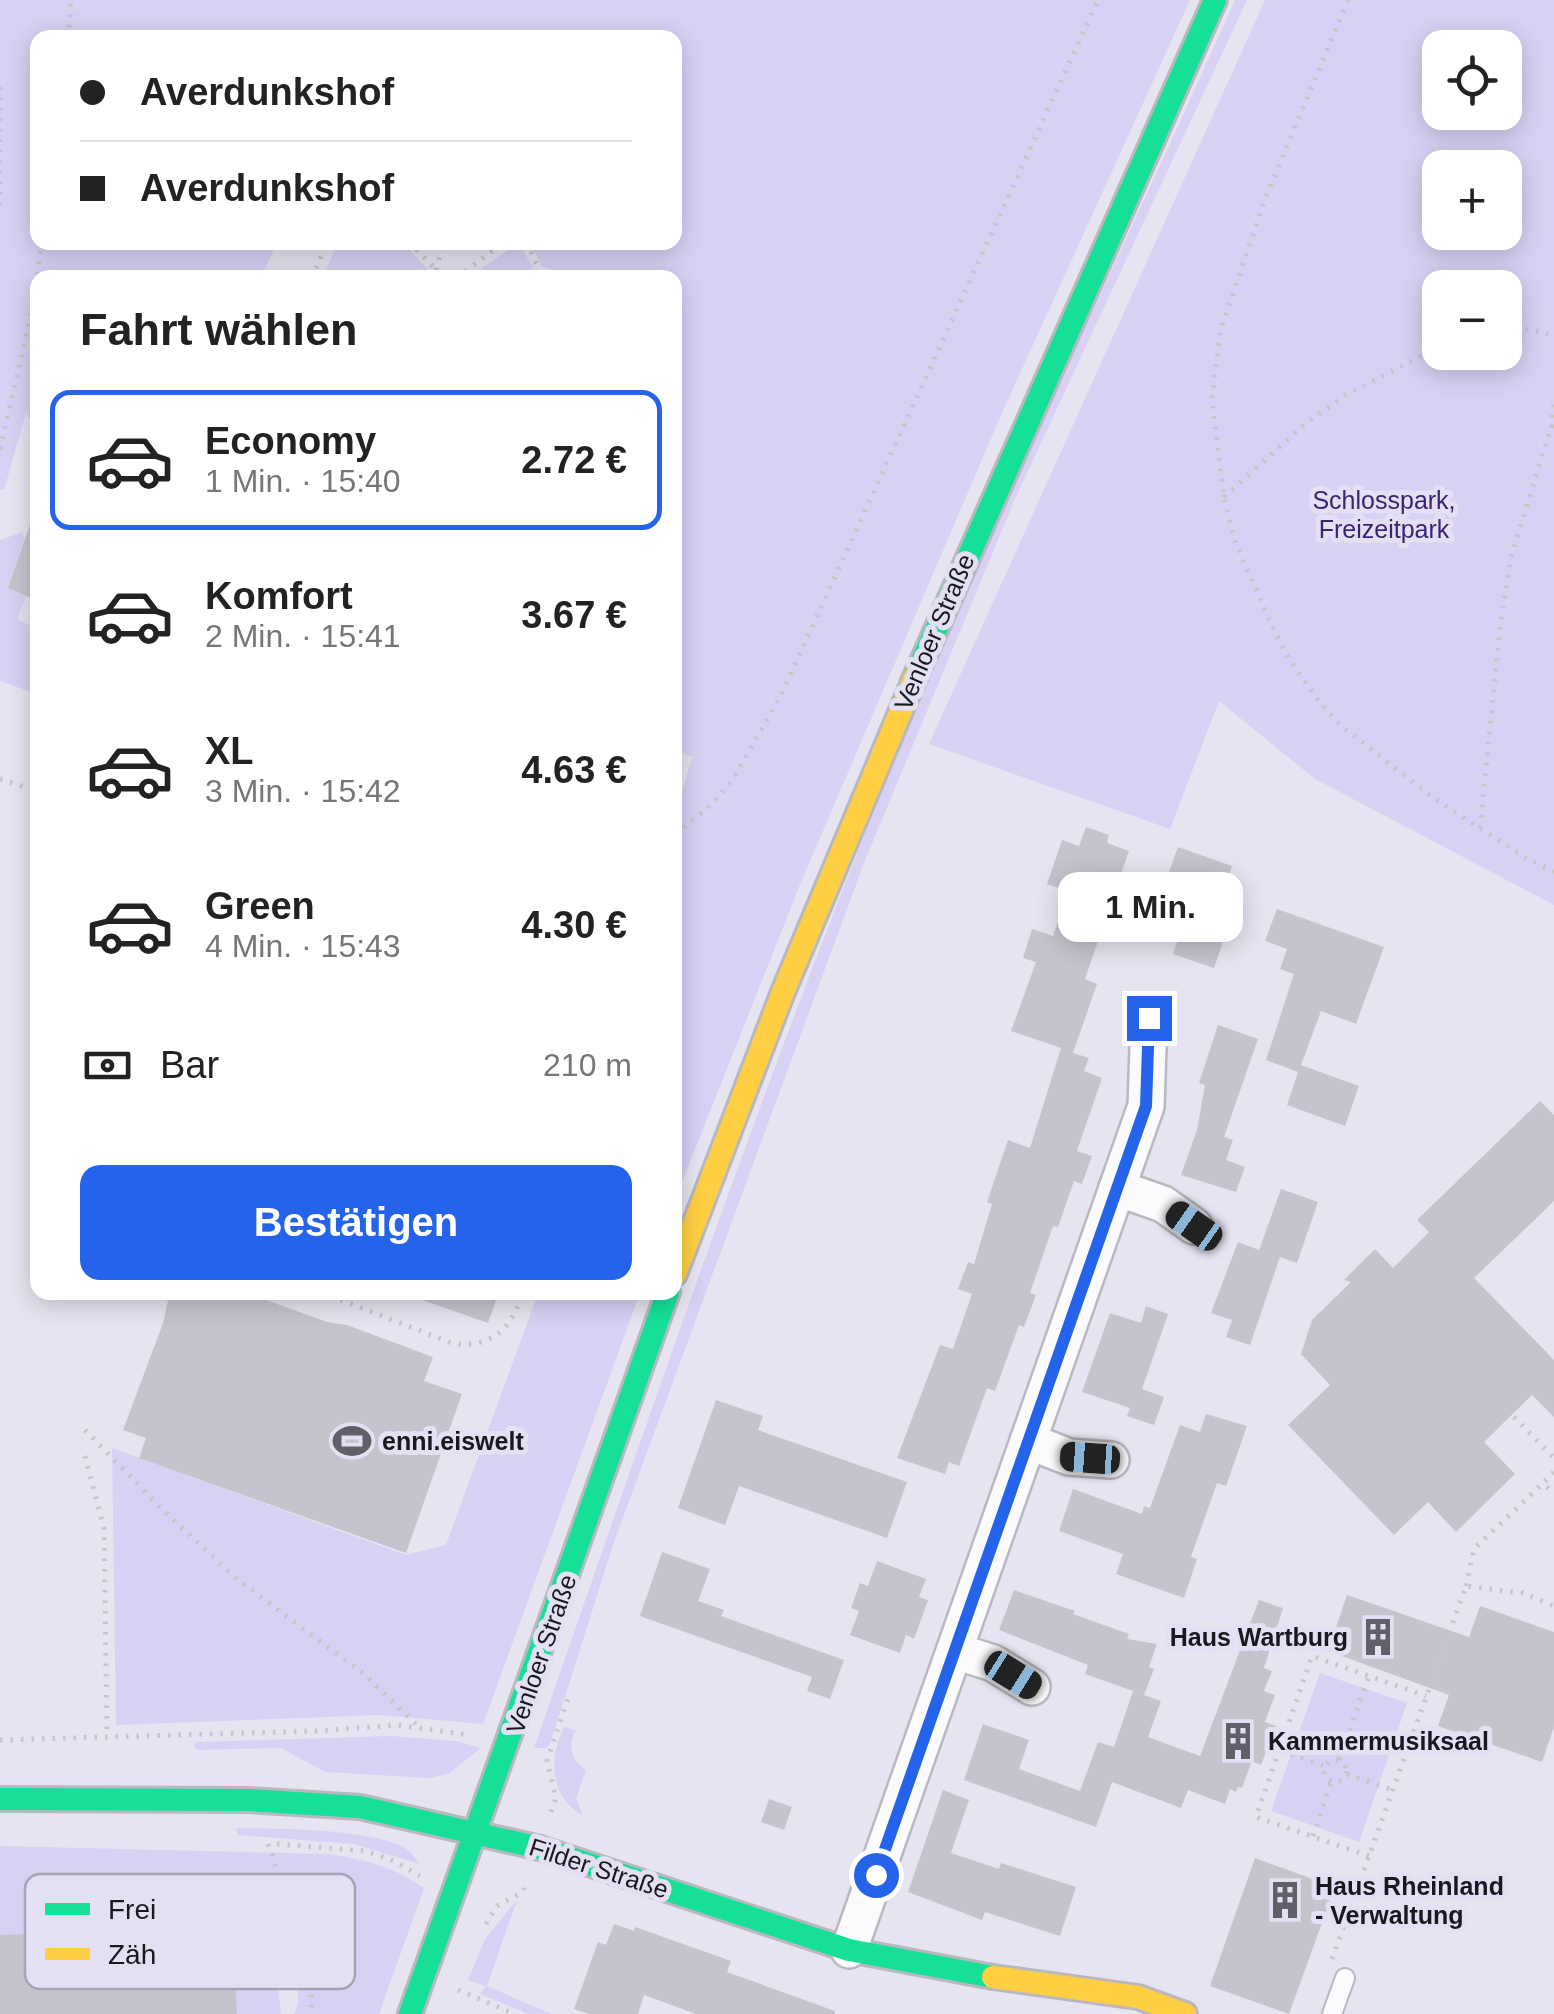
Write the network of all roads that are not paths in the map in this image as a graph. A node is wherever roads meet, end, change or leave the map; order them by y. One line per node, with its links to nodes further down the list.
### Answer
1 (1215, 0): 5 (main road, Venloer Straße)
2 (1149, 1018): 3 (street)
3 (1117, 1188): 4 (street); 7 (street)
4 (1194, 1226)
5 (682, 1254)
6 (665, 1300): 12 (main road, Venloer Straße)
7 (1028, 1441): 8 (street); 9 (street)
8 (1112, 1460)
9 (955, 1650): 10 (street); 13 (street)
10 (1032, 1687)
11 (0, 1799): 12 (main road, Filder Straße)
12 (478, 1832): 13 (main road, Filder Straße); 15 (main road, Venloer Straße)
13 (849, 1950): 16 (main road, Filder Straße)
14 (1344, 1978): 17 (lane)
15 (410, 2014)
16 (1185, 2014)
17 (1332, 2014)

